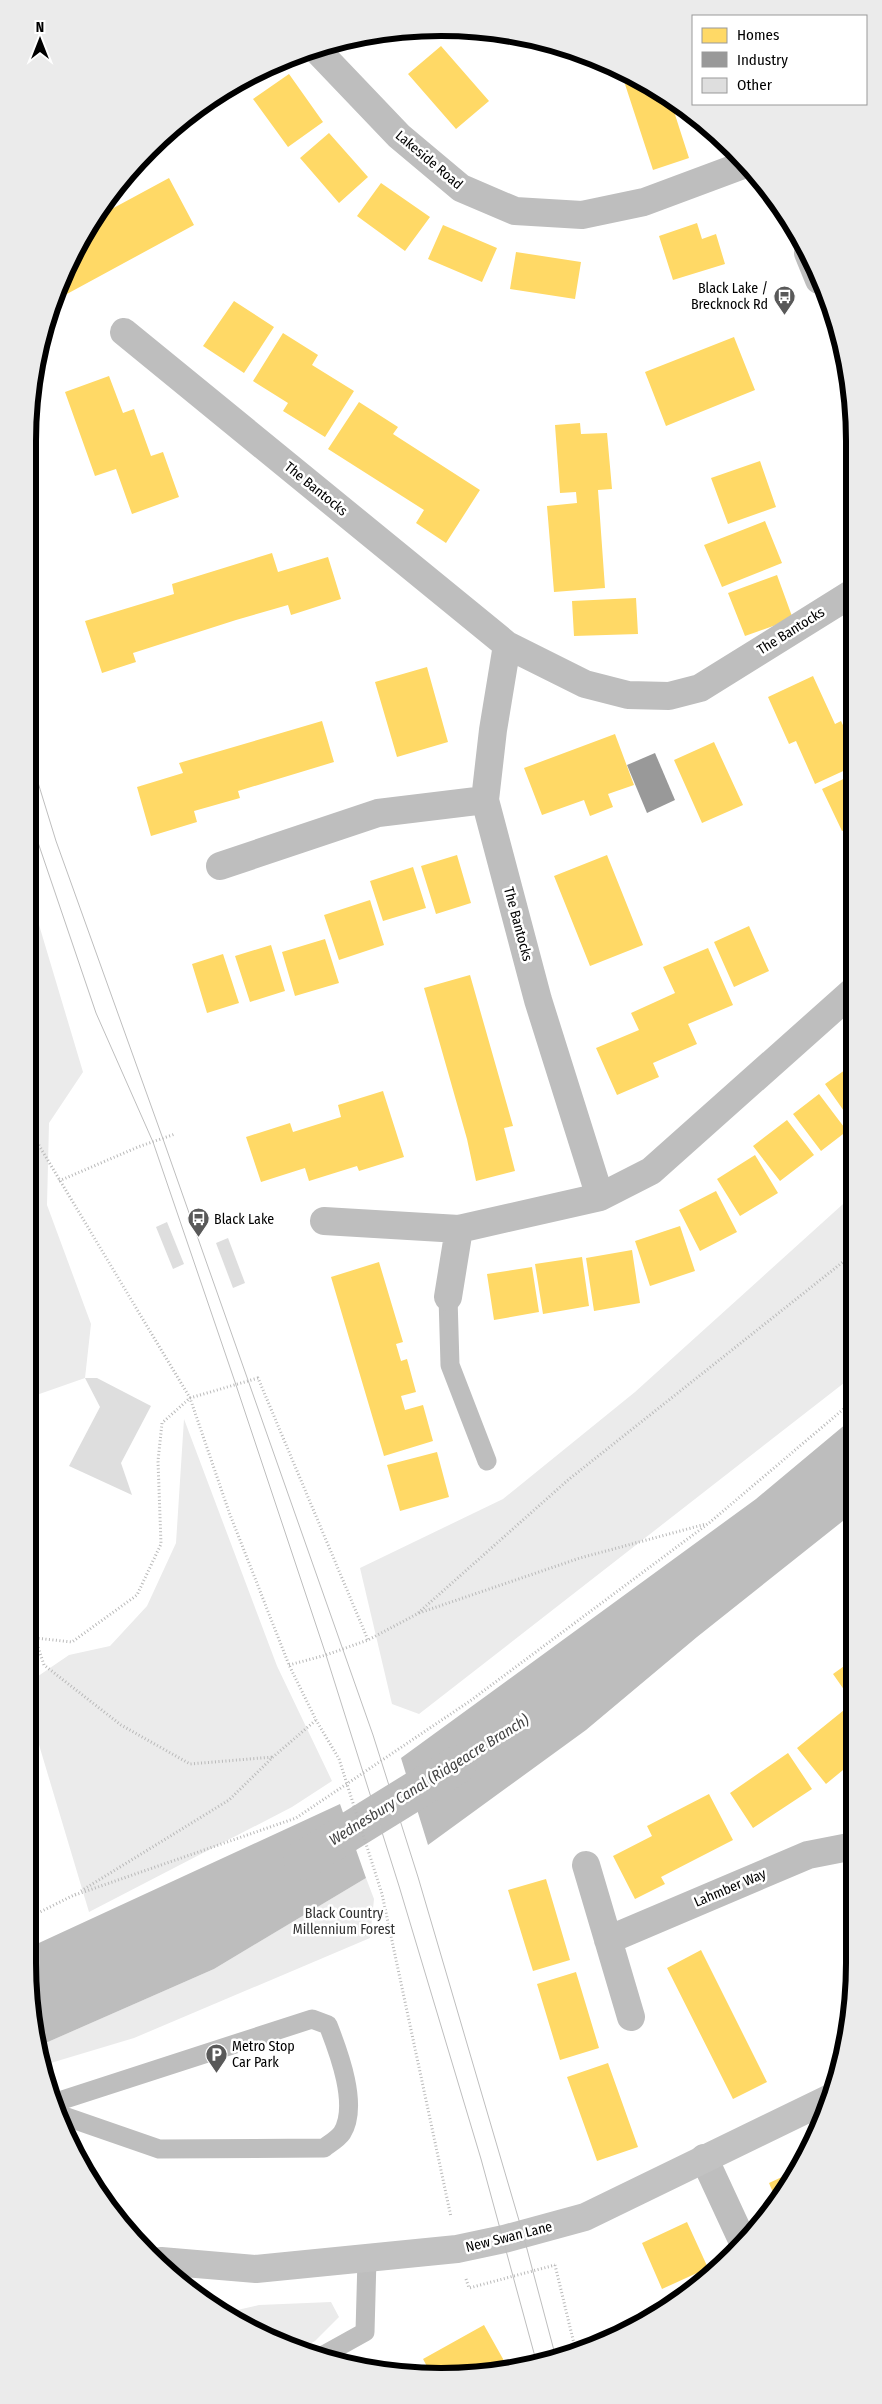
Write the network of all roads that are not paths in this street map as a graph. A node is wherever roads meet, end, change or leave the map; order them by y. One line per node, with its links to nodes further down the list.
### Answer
1 (321, 55): 2 (street, Lakeside Road)
2 (738, 167)
3 (124, 332): 5 (street, The Bantocks)
4 (846, 597): 5 (street, The Bantocks)
5 (507, 645): 6 (street, The Bantocks)
6 (485, 800): 7 (street); 9 (street, The Bantocks)
7 (220, 866)
8 (846, 997): 9 (street)
9 (600, 1197): 11 (street)
10 (324, 1221): 11 (street)
11 (458, 1229): 12 (street)
12 (448, 1297): 13 (lane)
13 (487, 1462)
14 (846, 1848): 16 (street, Lahmber Way)
15 (586, 1865): 16 (street)
16 (608, 1940): 17 (street)
17 (631, 2017)
18 (61, 2101): 20 (lane)
19 (821, 2102): 21 (main road, New Swan Lane)
20 (67, 2117)
21 (704, 2158): 22 (street); 23 (main road, New Swan Lane)
22 (740, 2235)
23 (367, 2259): 24 (main road, New Swan Lane); 25 (lane)
24 (167, 2261)
25 (329, 2352)

